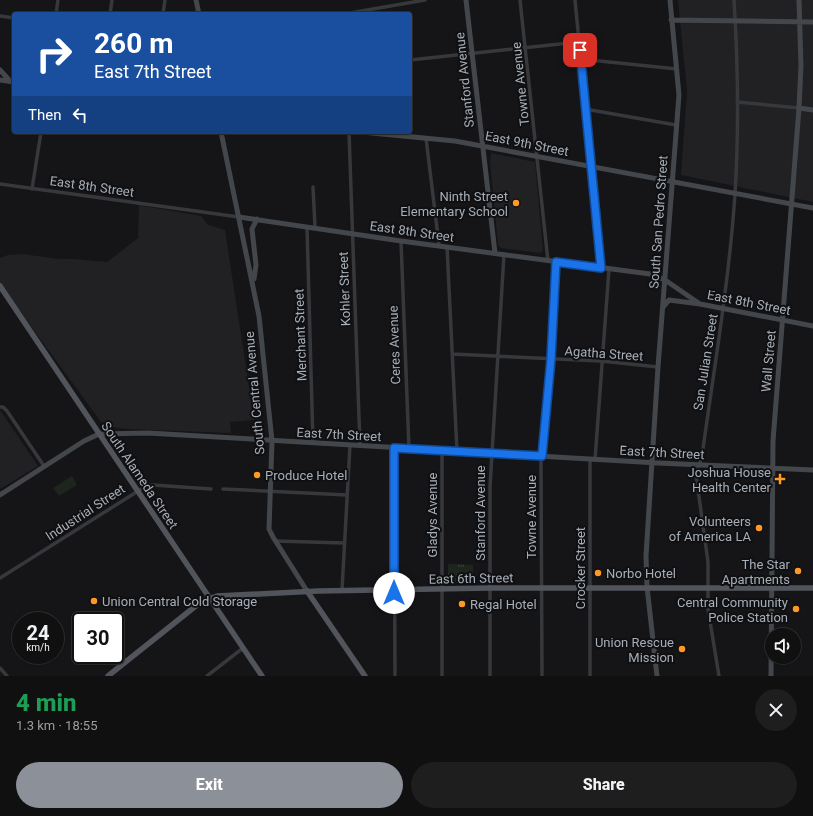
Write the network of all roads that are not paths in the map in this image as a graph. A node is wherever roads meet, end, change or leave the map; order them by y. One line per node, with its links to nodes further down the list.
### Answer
1 (58, 0): 12 (street)
2 (112, 0): 13 (street)
3 (165, 0): 14 (street)
4 (196, 0): 15 (main road)
5 (425, 0): 16 (street)
6 (466, 0): 25 (main road, Stanford Avenue)
7 (520, 0): 24 (street, Towne Avenue)
8 (575, 0): 23 (street)
9 (670, 0): 19 (main road, South San Pedro Street)
10 (734, 0): 20 (street, San Julian Street)
11 (799, 0): 21 (main road, Wall Street)
12 (56, 12)
13 (110, 12)
14 (163, 12)
15 (199, 12)
16 (356, 12)
17 (0, 16): 18 (street)
18 (12, 18)
19 (671, 20): 20 (main road); 28 (main road, South San Pedro Street)
20 (735, 21): 21 (main road); 32 (street, San Julian Street)
21 (800, 22): 22 (main road); 33 (main road, Wall Street)
22 (813, 22)
23 (579, 42): 24 (street); 26 (street)
24 (526, 48): 25 (street); 43 (street, Towne Avenue)
25 (472, 54): 27 (street); 42 (main road, Stanford Avenue)
26 (580, 59): 28 (street); 34 (street)
27 (412, 60)
28 (677, 69): 36 (main road, South San Pedro Street)
29 (0, 70): 31 (main road)
30 (0, 80): 31 (main road)
31 (12, 81)
32 (737, 102): 33 (street); 49 (street, San Julian Street)
33 (799, 108): 35 (main road); 50 (main road, Wall Street)
34 (585, 109): 36 (street); 44 (street)
35 (813, 110)
36 (676, 125): 45 (main road, South San Pedro Street)
37 (41, 134): 48 (street)
38 (221, 134): 52 (main road, South Central Avenue)
39 (349, 134): 56 (street, Kohler Street)
40 (383, 134): 41 (main road, East 9th Street)
41 (426, 138): 42 (main road, East 9th Street); 58 (street)
42 (483, 146): 43 (main road, East 9th Street); 60 (main road, Stanford Avenue)
43 (537, 156): 44 (main road, East 9th Street); 62 (street, Towne Avenue)
44 (591, 166): 45 (main road, East 9th Street); 64 (street)
45 (673, 180): 49 (main road, East 9th Street); 66 (main road, South San Pedro Street)
46 (0, 184): 48 (street, East 8th Street)
47 (313, 188): 55 (street)
48 (32, 189): 52 (street, East 8th Street)
49 (735, 193): 50 (main road, East 9th Street); 71 (street, San Julian Street)
50 (792, 204): 51 (main road, East 9th Street); 72 (main road, Wall Street)
51 (813, 208)
52 (240, 217): 53 (main road, East 8th Street); 67 (main road, South Central Avenue)
53 (257, 219): 54 (main road, East 8th Street); 67 (main road)
54 (307, 226): 55 (main road, East 8th Street); 82 (street, Merchant Street)
55 (315, 227): 56 (main road, East 8th Street)
56 (352, 234): 57 (main road, East 8th Street); 84 (street, Kohler Street)
57 (401, 241): 58 (main road, East 8th Street); 86 (street, Ceres Avenue)
58 (439, 245): 59 (main road, East 8th Street)
59 (447, 247): 60 (main road, East 8th Street); 74 (street)
60 (495, 253): 61 (main road, East 8th Street)
61 (504, 254): 62 (main road, East 8th Street); 75 (street, Stanford Avenue)
62 (548, 261): 63 (main road, East 8th Street)
63 (556, 262): 64 (main road, East 8th Street); 76 (street, Towne Avenue)
64 (601, 268): 65 (main road, East 8th Street)
65 (608, 269): 66 (main road, East 8th Street); 77 (street, Crocker Street)
66 (665, 280): 69 (main road, East 8th Street); 70 (main road, South San Pedro Street)
67 (253, 284): 81 (main road, South Central Avenue)
68 (0, 286): 80 (main road, South Alameda Street)
69 (700, 304): 70 (main road); 71 (main road, East 8th Street)
70 (663, 307): 78 (main road, South San Pedro Street)
71 (723, 308): 72 (main road, East 8th Street); 93 (street, San Julian Street)
72 (782, 320): 73 (main road, East 8th Street); 95 (main road, Wall Street)
73 (813, 325)
74 (452, 354): 75 (street, Agatha Street); 88 (street)
75 (497, 356): 76 (street, Agatha Street); 89 (street, Stanford Avenue)
76 (551, 359): 77 (street, Agatha Street); 90 (street, Towne Avenue)
77 (601, 361): 78 (street, Agatha Street); 91 (street, Crocker Street)
78 (658, 367): 92 (main road, South San Pedro Street)
79 (2, 407): 94 (street)
80 (99, 434): 81 (main road, East 7th Street); 94 (main road, East 7th Street); 100 (main road, South Alameda Street)
81 (272, 441): 82 (main road, East 7th Street); 99 (main road, South Central Avenue)
82 (313, 443): 83 (main road, East 7th Street)
83 (350, 445): 84 (main road, East 7th Street); 102 (street)
84 (360, 446): 85 (main road, East 7th Street)
85 (394, 448): 86 (main road, East 7th Street); 115 (street)
86 (409, 449): 87 (main road, East 7th Street)
87 (442, 450): 88 (main road, East 7th Street); 111 (street, Gladys Avenue)
88 (457, 451): 89 (main road, East 7th Street)
89 (491, 453): 90 (main road, East 7th Street); 108 (street, Stanford Avenue)
90 (542, 456): 91 (main road, East 7th Street); 109 (street, Towne Avenue)
91 (592, 459): 92 (main road, East 7th Street); 112 (street, Crocker Street)
92 (652, 463): 93 (main road, East 7th Street); 106 (main road)
93 (699, 465): 95 (main road, East 7th Street); 107 (street, San Julian Street)
94 (44, 466): 101 (main road, East 7th Street)
95 (772, 468): 96 (main road, East 7th Street); 113 (main road, Wall Street)
96 (813, 470)
97 (211, 489): 100 (street, Industrial Street)
98 (223, 489): 99 (street)
99 (269, 490): 102 (street); 103 (main road, South Central Avenue)
100 (137, 491): 105 (street, Industrial Street); 117 (main road, South Alameda Street)
101 (0, 495)
102 (347, 495): 104 (street)
103 (275, 541): 104 (street); 116 (main road, South Central Avenue)
104 (344, 544): 114 (street)
105 (0, 578)
106 (647, 587): 107 (main road, East 6th Street); 112 (main road, East 6th Street); 130 (main road)
107 (708, 587): 113 (main road, East 6th Street); 131 (street, San Julian Street)
108 (491, 588): 109 (main road, East 6th Street); 111 (main road, East 6th Street); 127 (street, Stanford Avenue)
109 (542, 588): 112 (main road, East 6th Street); 128 (street, Towne Avenue)
110 (813, 588): 113 (main road, East 6th Street)
111 (442, 589): 115 (main road, East 6th Street); 126 (street, Gladys Avenue)
112 (590, 589): 129 (street, Crocker Street)
113 (771, 589): 132 (main road, Wall Street)
114 (342, 590): 115 (main road, East 6th Street); 116 (main road, East 6th Street)
115 (394, 590): 125 (street)
116 (307, 591): 117 (main road, East 6th Street); 124 (main road, South Central Avenue)
117 (210, 597): 118 (main road, South Alameda Street); 121 (main road, East 6th Street)
118 (243, 648): 122 (street); 123 (main road, South Alameda Street)
119 (0, 668): 120 (street)
120 (7, 676)
121 (108, 676)
122 (207, 676)
123 (262, 676)
124 (364, 676)
125 (395, 676)
126 (442, 676)
127 (490, 676)
128 (542, 676)
129 (590, 676)
130 (658, 676)
131 (719, 676)
132 (771, 676)

